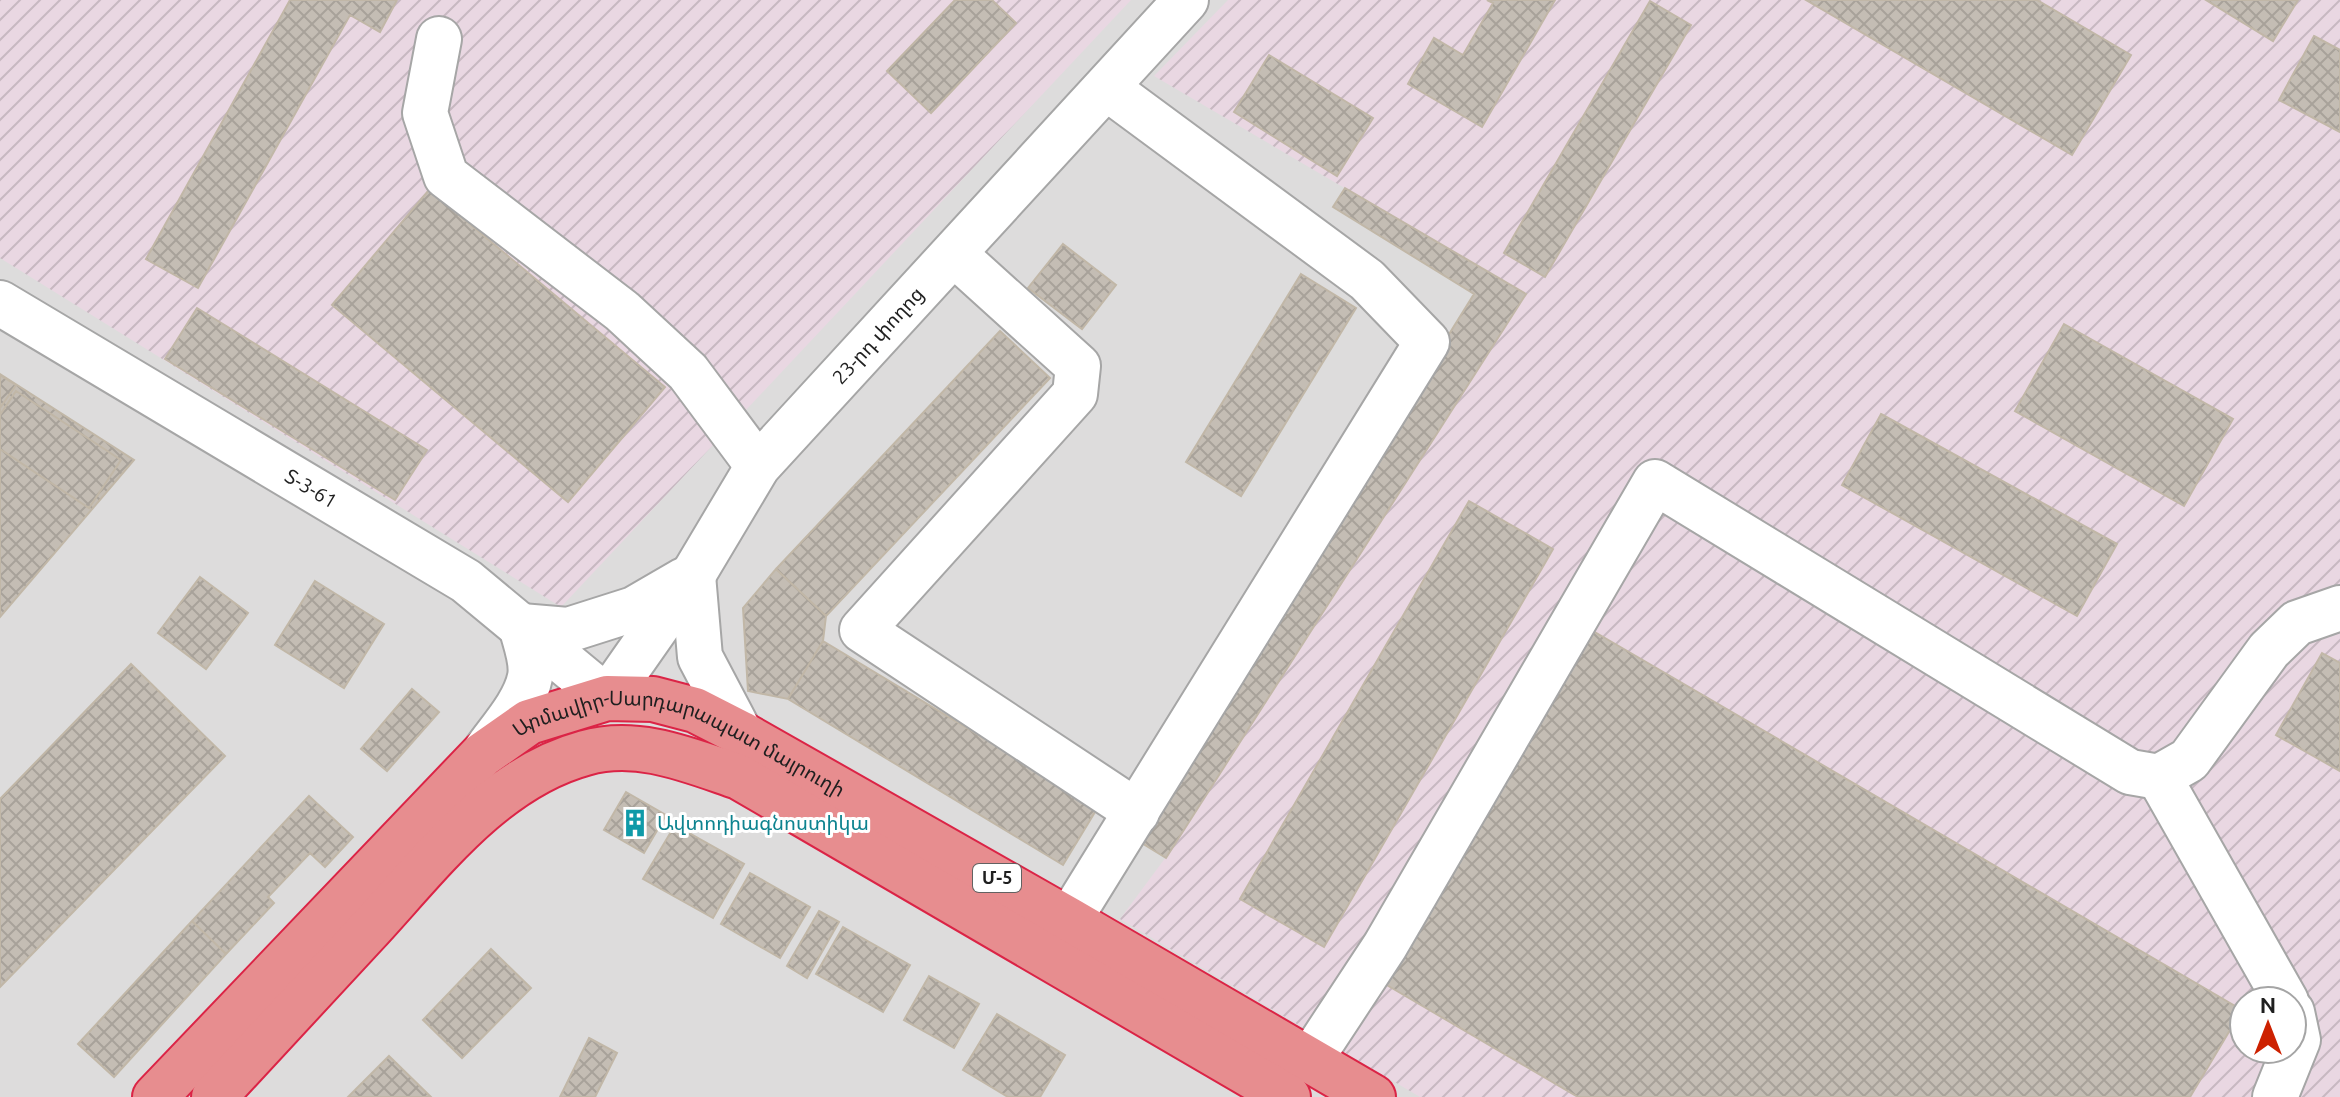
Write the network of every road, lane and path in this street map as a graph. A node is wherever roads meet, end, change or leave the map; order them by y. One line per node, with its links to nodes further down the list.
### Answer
1 (1186, 0): 3 (street, 23-րդ փողոց)
2 (439, 39): 6 (street)
3 (1107, 88): 4 (street, 23-րդ փողոց); 15 (street)
4 (954, 254): 6 (street, 23-րդ փողոց); 15 (street)
5 (0, 303): 9 (street, Տ-3-61 / Տ-3-61)
6 (758, 466): 7 (street, 23-րդ փողոց)
7 (693, 575): 9 (street); 10 (street, 23-րդ փողոց); 11 (street)
8 (2340, 608): 14 (street)
9 (521, 626): 10 (street, Տ-3-61 / Տ-3-61); 13 (street)
10 (607, 698): 11 (highway, Արմավիր-Սարդարապատ մայրուղի / Մ-5); 12 (highway); 13 (highway, Արմավիր-Սարդարապատ մայրուղի / Մ-5)
11 (740, 733): 16 (highway, Արմավիր-Սարդարապատ մայրուղի / Մ-5)
12 (616, 748): 20 (highway, Արմավիր-Սարդարապատ մայրուղի / Մ-5); 22 (highway, Արմավիր-Սարդարապատ մայրուղի / Մ-5)
13 (484, 754): 21 (highway, Արմավիր-Սարդարապատ մայրուղի / Մ-5)
14 (2159, 777): 17 (street); 18 (street)
15 (1137, 812): 16 (street)
16 (1069, 920): 18 (highway, Արմավիր-Սարդարապատ մայրուղի / Մ-5)
17 (2277, 985)
18 (1310, 1060): 23 (highway, Արմավիր-Սարդարապատ մայրուղի / Մ-5)
19 (2288, 1065): 24 (street)
20 (1264, 1091)
21 (155, 1097)
22 (214, 1097)
23 (1373, 1097)
24 (2275, 1097)

